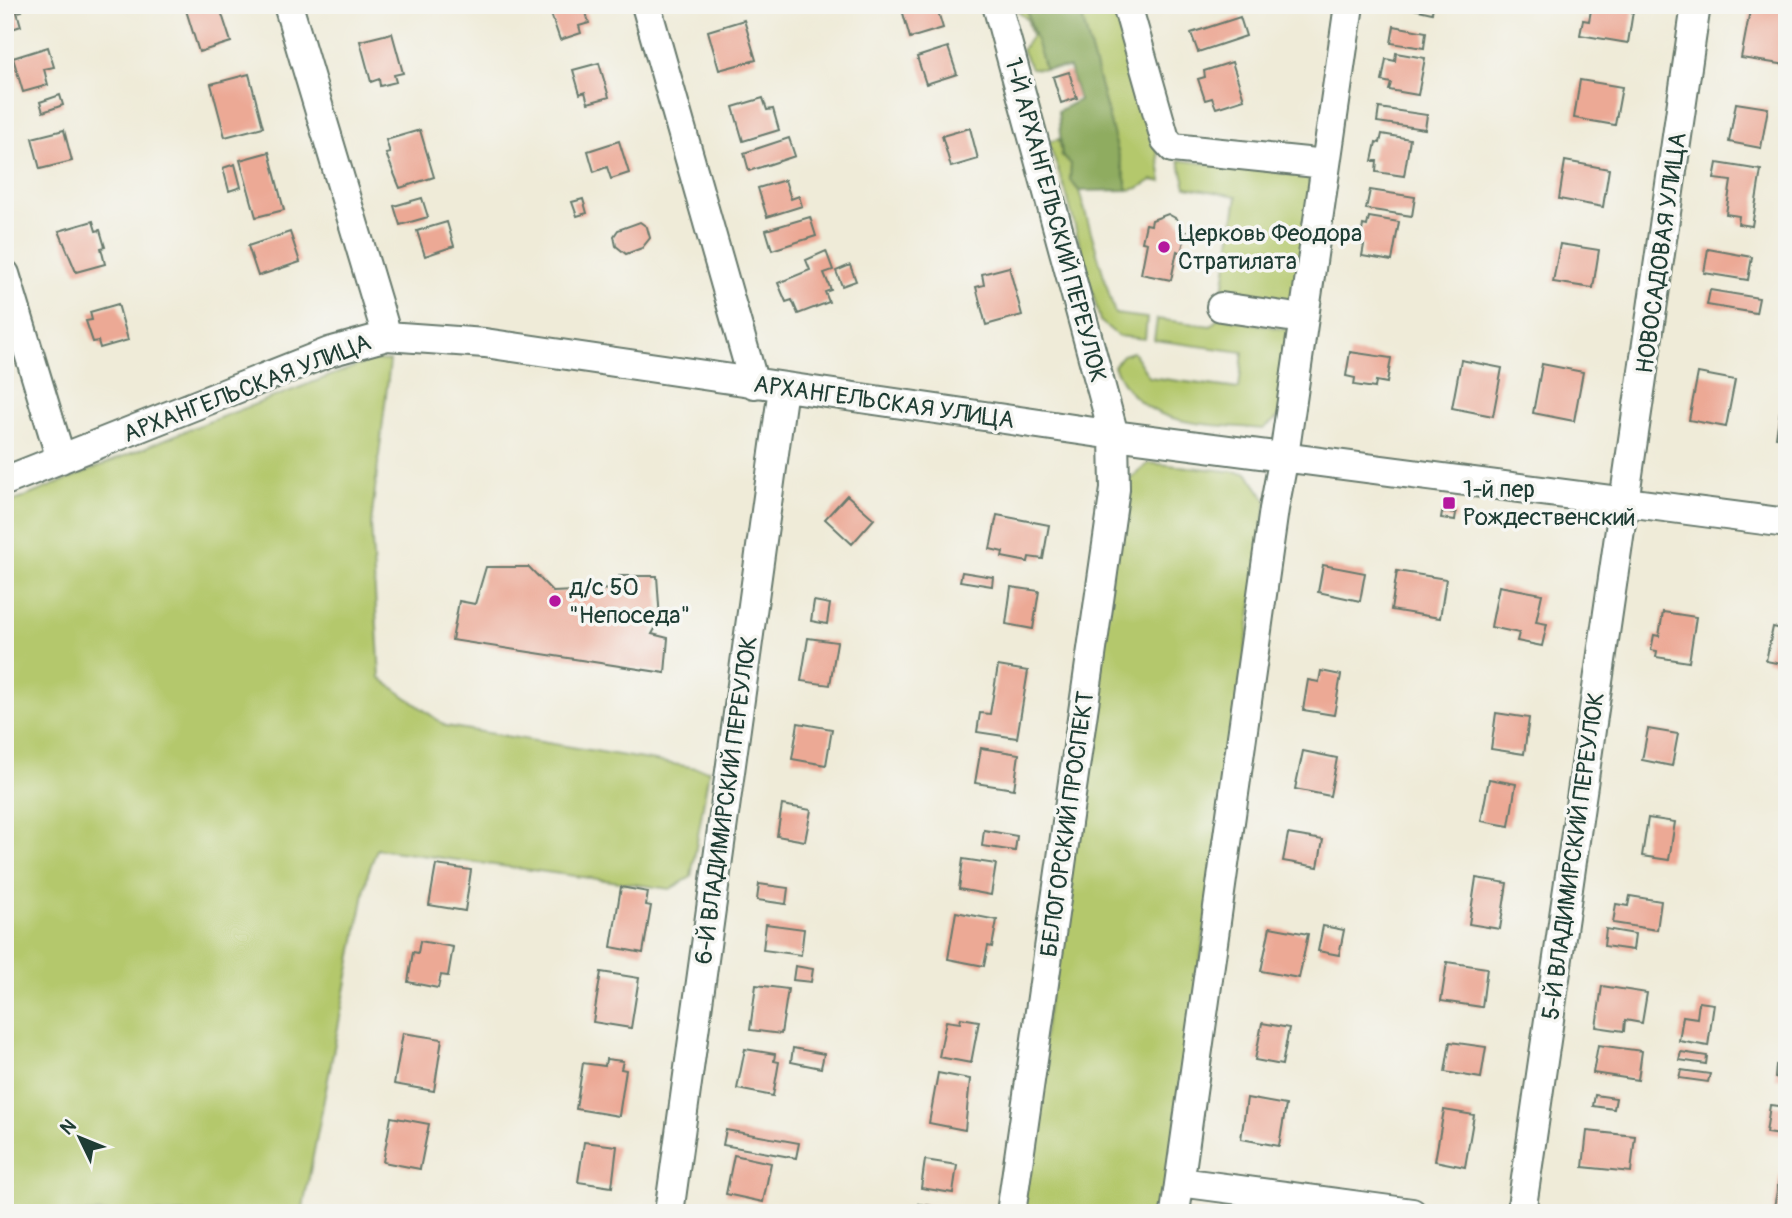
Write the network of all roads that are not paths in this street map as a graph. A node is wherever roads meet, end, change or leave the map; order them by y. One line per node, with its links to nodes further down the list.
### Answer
1 (288, 5): 11 (street)
2 (646, 5): 12 (street)
3 (997, 5): 14 (street, 1-Й АРХАНГЕЛЬСКИЙ ПЕРЕУЛОК)
4 (1127, 5): 7 (street)
5 (1349, 5): 7 (street)
6 (1696, 5): 18 (street, НОВОСАДОВАЯ УЛИЦА)
7 (1326, 164): 10 (street)
8 (5, 274): 16 (street)
9 (1221, 307): 10 (street)
10 (1303, 319): 15 (street)
11 (387, 336): 12 (street, АРХАНГЕЛЬСКАЯ УЛИЦА); 16 (street, АРХАНГЕЛЬСКАЯ УЛИЦА)
12 (754, 384): 13 (street, АРХАНГЕЛЬСКАЯ УЛИЦА)
13 (783, 388): 14 (street, АРХАНГЕЛЬСКАЯ УЛИЦА); 21 (street, 6-Й ВЛАДИМИРСКИЙ ПЕРЕУЛОК)
14 (1114, 435): 15 (street, АРХАНГЕЛЬСКАЯ УЛИЦА); 22 (street, БЕЛОГОРСКИЙ ПРОСПЕКТ)
15 (1284, 456): 18 (street, АРХАНГЕЛЬСКАЯ УЛИЦА); 20 (street)
16 (61, 459): 17 (street, АРХАНГЕЛЬСКАЯ УЛИЦА)
17 (5, 481)
18 (1626, 500): 19 (street, АРХАНГЕЛЬСКАЯ УЛИЦА); 25 (street, 5-Й ВЛАДИМИРСКИЙ ПЕРЕУЛОК)
19 (1787, 523)
20 (1180, 1182): 23 (street); 24 (street)
21 (668, 1213)
22 (1011, 1213)
23 (1175, 1213)
24 (1412, 1213)
25 (1521, 1213)

